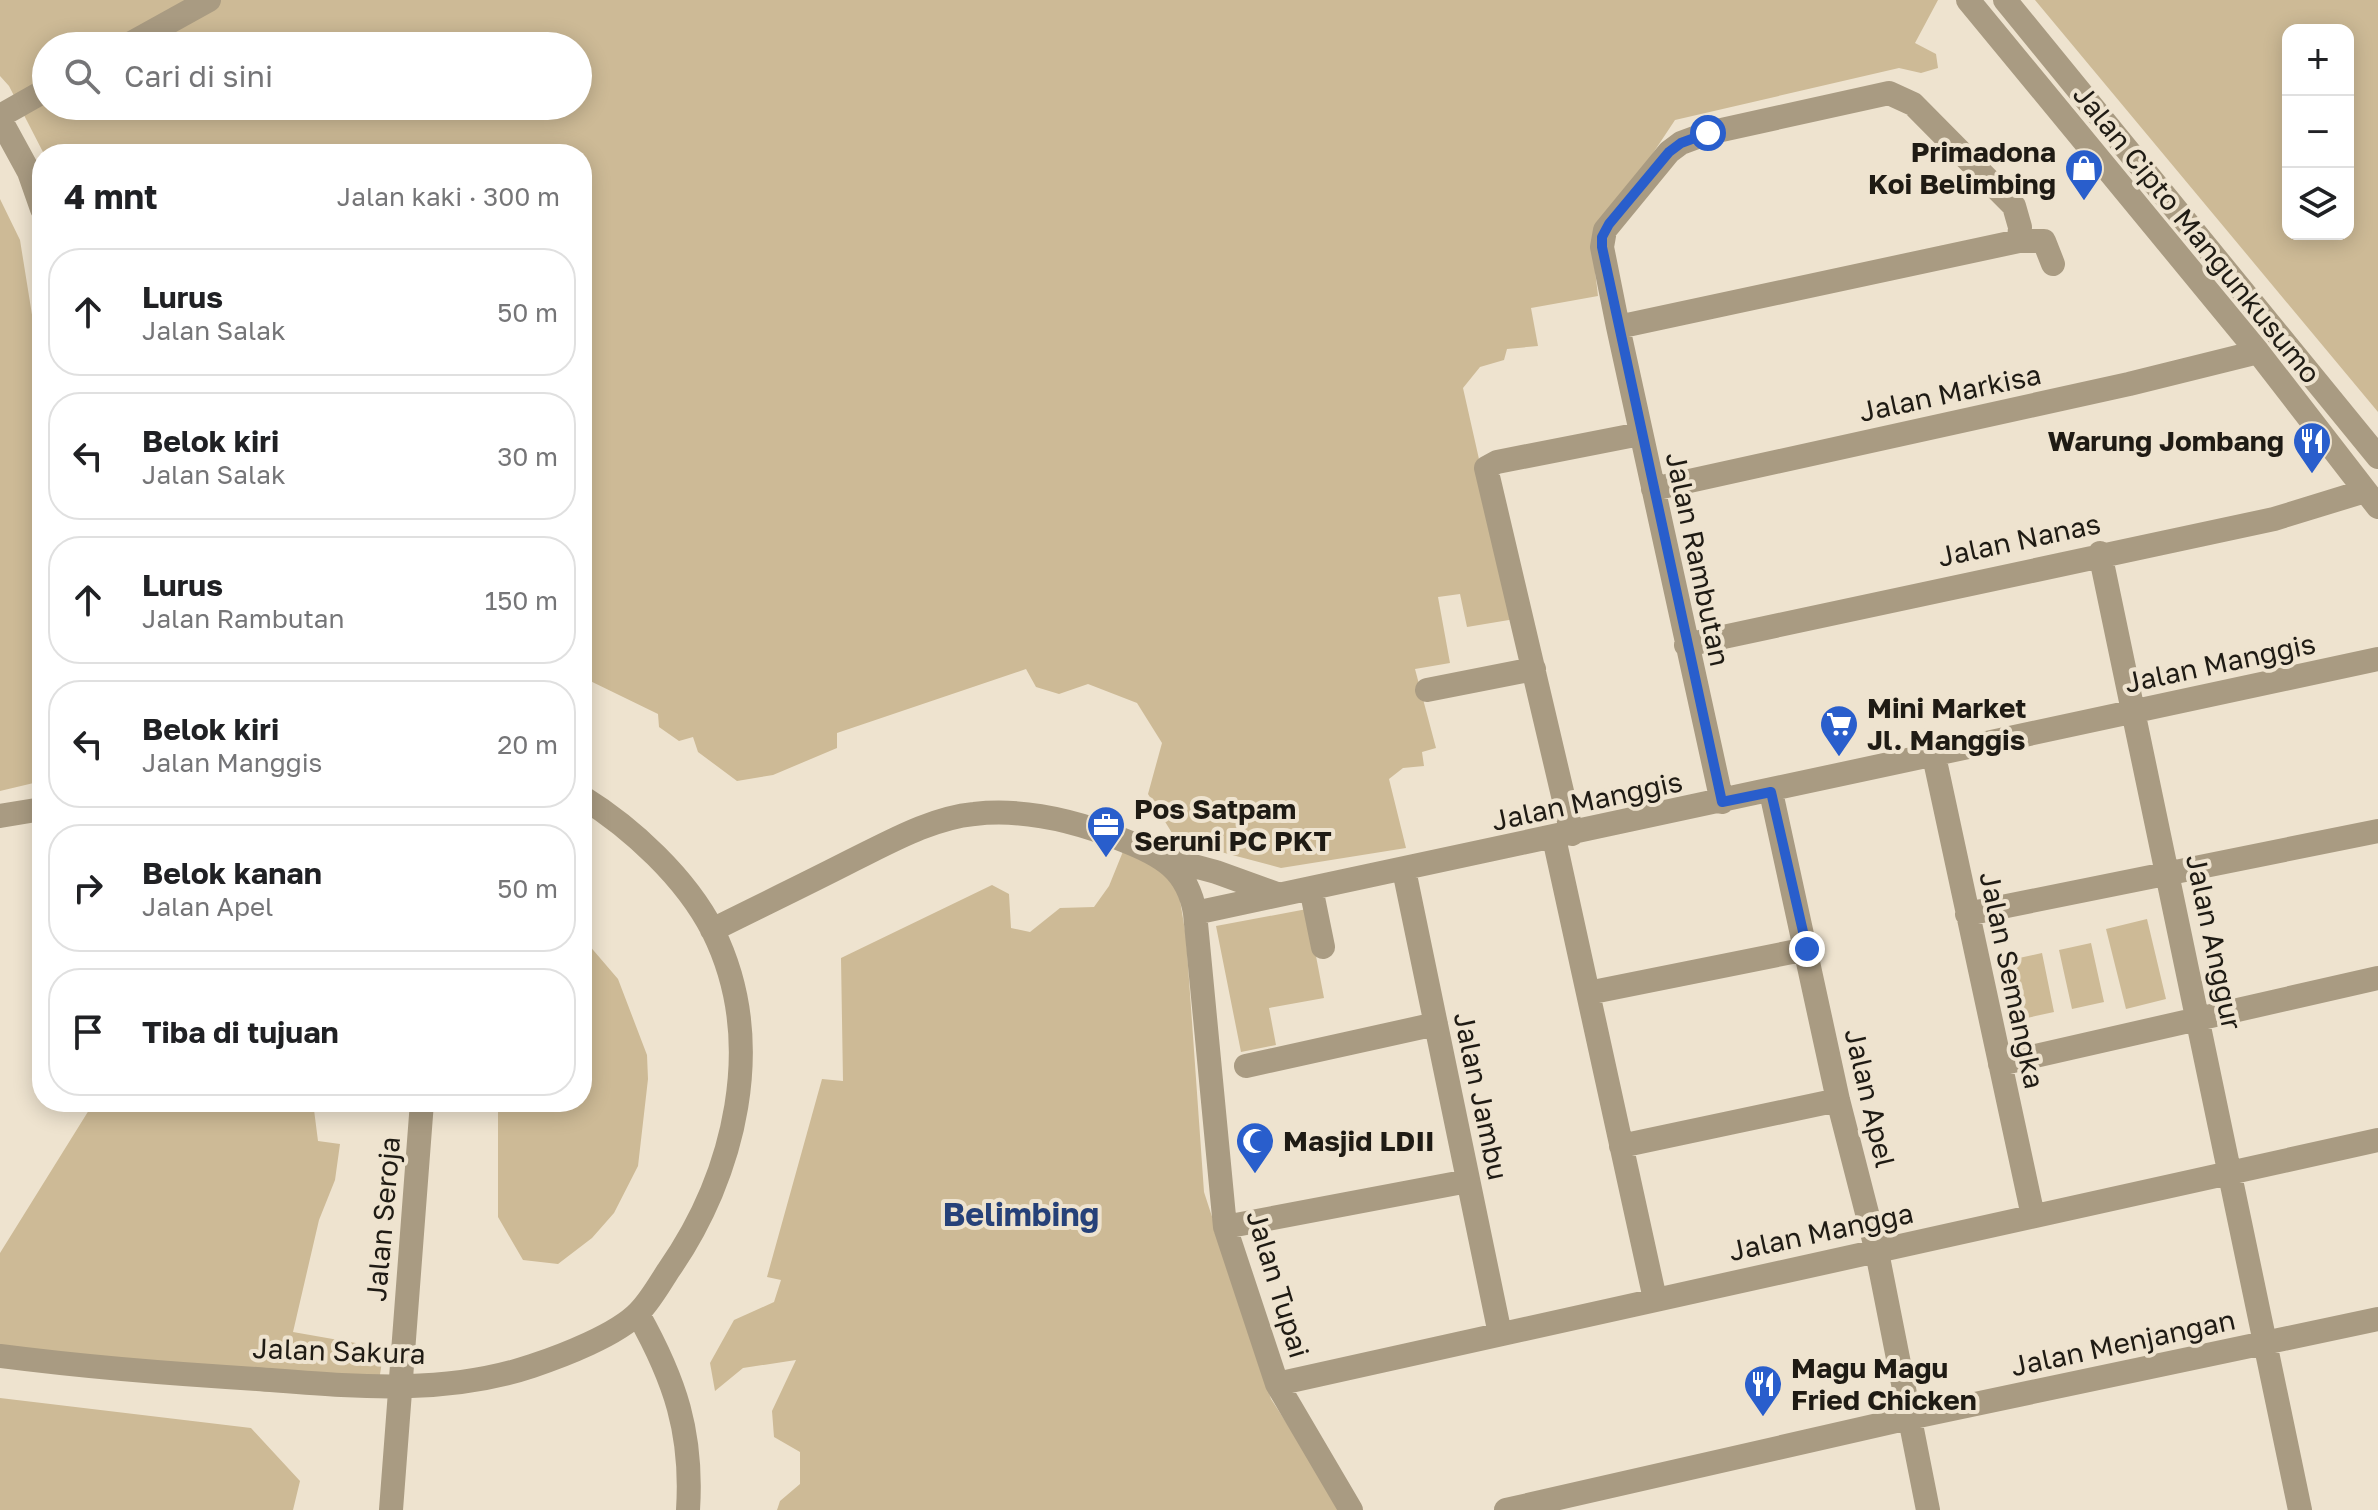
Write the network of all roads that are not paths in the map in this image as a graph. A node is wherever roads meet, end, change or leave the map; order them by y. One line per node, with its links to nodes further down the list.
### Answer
1 (209, 0): 4 (street)
2 (1968, 0): 11 (street, Jalan Cipto Mangunkusumo)
3 (2005, 0): 13 (street, Jalan Cipto Mangunkusumo)
4 (151, 32)
5 (32, 99): 6 (street)
6 (0, 118): 7 (street)
7 (32, 181)
8 (2019, 241): 9 (street); 10 (street); 10 (street, Jalan Rambutan)
9 (2053, 264)
10 (1618, 327): 12 (street, Jalan Rambutan)
11 (2258, 352): 14 (street, Jalan Markisa); 15 (street, Jalan Cipto Mangunkusumo)
12 (1640, 434): 14 (street, Jalan Rambutan); 19 (street)
13 (2378, 457)
14 (1653, 489): 17 (street, Jalan Rambutan)
15 (2371, 499): 16 (street, Jalan Nanas)
16 (2100, 553): 17 (street, Jalan Nanas); 21 (street, Jalan Anggur)
17 (1686, 645): 24 (street, Jalan Rambutan)
18 (2378, 659): 21 (street, Jalan Manggis)
19 (1534, 669): 20 (street); 29 (street)
20 (1427, 690)
21 (2136, 712): 22 (street, Jalan Manggis); 32 (street, Jalan Anggur)
22 (1934, 756): 23 (street, Jalan Manggis); 36 (street, Jalan Semangka)
23 (1771, 792): 24 (street, Jalan Manggis); 39 (street, Jalan Apel)
24 (1722, 802): 29 (street, Jalan Manggis)
25 (592, 805): 37 (street, Jalan Sakura)
26 (32, 811): 27 (street)
27 (0, 816)
28 (2378, 831): 32 (street)
29 (1563, 836): 31 (street, Jalan Manggis); 41 (street)
30 (1157, 856): 34 (street); 35 (street, Jalan Tupai); 37 (street)
31 (1404, 870): 33 (street, Jalan Manggis); 43 (street, Jalan Jambu)
32 (2169, 873): 36 (street); 42 (street, Jalan Anggur)
33 (1311, 888): 34 (street, Jalan Manggis); 38 (street)
34 (1277, 895): 35 (street, Jalan Manggis)
35 (1195, 913): 53 (street, Jalan Tupai)
36 (1967, 914): 44 (street, Jalan Semangka)
37 (712, 930): 56 (street, Jalan Sakura)
38 (1323, 947)
39 (1807, 949): 41 (street); 46 (street, Jalan Apel)
40 (2378, 978): 42 (street)
41 (1588, 993): 49 (street)
42 (2199, 1017): 44 (street); 50 (street, Jalan Anggur)
43 (1436, 1024): 45 (street); 51 (street, Jalan Jambu)
44 (2000, 1064): 52 (street, Jalan Semangka)
45 (1246, 1066)
46 (1838, 1100): 49 (street); 54 (street, Jalan Apel)
47 (421, 1112): 62 (street, Jalan Seroja)
48 (2378, 1140): 50 (street, Jalan Mangga)
49 (1621, 1146): 55 (street)
50 (2230, 1173): 52 (street, Jalan Mangga); 59 (street, Jalan Anggur)
51 (1468, 1181): 53 (street); 58 (street, Jalan Jambu)
52 (2033, 1216): 54 (street, Jalan Mangga)
53 (1225, 1227): 61 (street, Jalan Tupai)
54 (1877, 1252): 55 (street, Jalan Mangga); 63 (street, Jalan Apel)
55 (1655, 1299): 58 (street, Jalan Mangga)
56 (638, 1314): 62 (street, Jalan Sakura); 65 (street)
57 (2378, 1319): 59 (street, Jalan Menjangan)
58 (1500, 1334): 61 (street, Jalan Mangga)
59 (2266, 1343): 63 (street, Jalan Menjangan); 69 (street, Jalan Anggur)
60 (0, 1356): 62 (street, Jalan Sakura)
61 (1277, 1384): 66 (street, Jalan Tupai)
62 (399, 1389): 64 (street, Jalan Seroja)
63 (1909, 1418): 67 (street, Jalan Menjangan); 68 (street, Jalan Apel)
64 (391, 1510)
65 (688, 1510)
66 (1351, 1510)
67 (1506, 1510)
68 (1928, 1510)
69 (2300, 1510)

